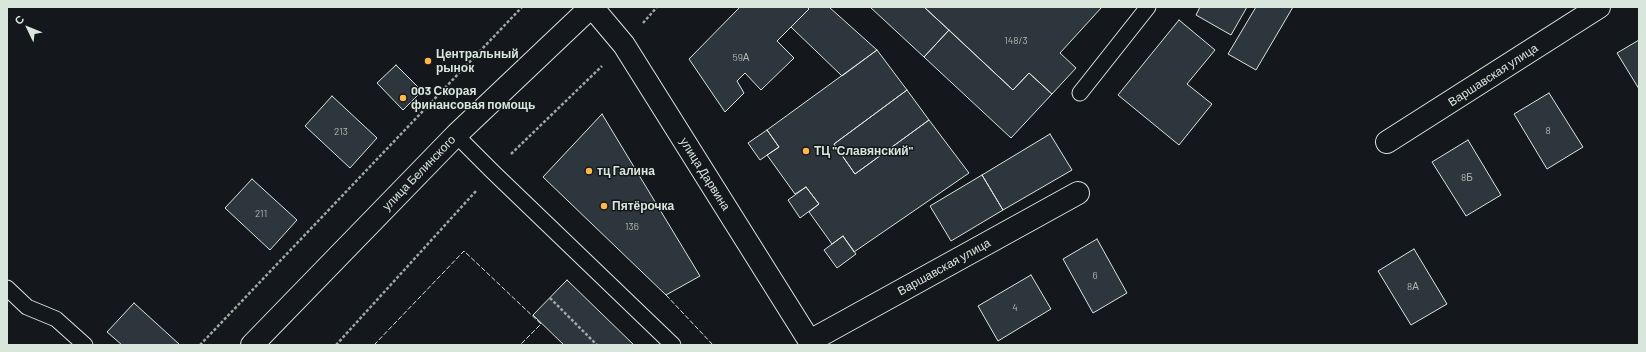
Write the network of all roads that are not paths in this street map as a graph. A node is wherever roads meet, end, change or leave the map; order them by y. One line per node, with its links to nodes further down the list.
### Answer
1 (591, 7): 5 (street, улица Белинского); 9 (street, улица Дарвина)
2 (1148, 7): 4 (lane)
3 (1598, 7): 6 (street, Варшавская улица)
4 (1080, 93)
5 (456, 135): 11 (street, улица Белинского); 12 (lane)
6 (1387, 142)
7 (1078, 193): 9 (street, Варшавская улица)
8 (7, 288): 10 (lane)
9 (811, 343)
10 (85, 345)
11 (252, 345)
12 (673, 345)

